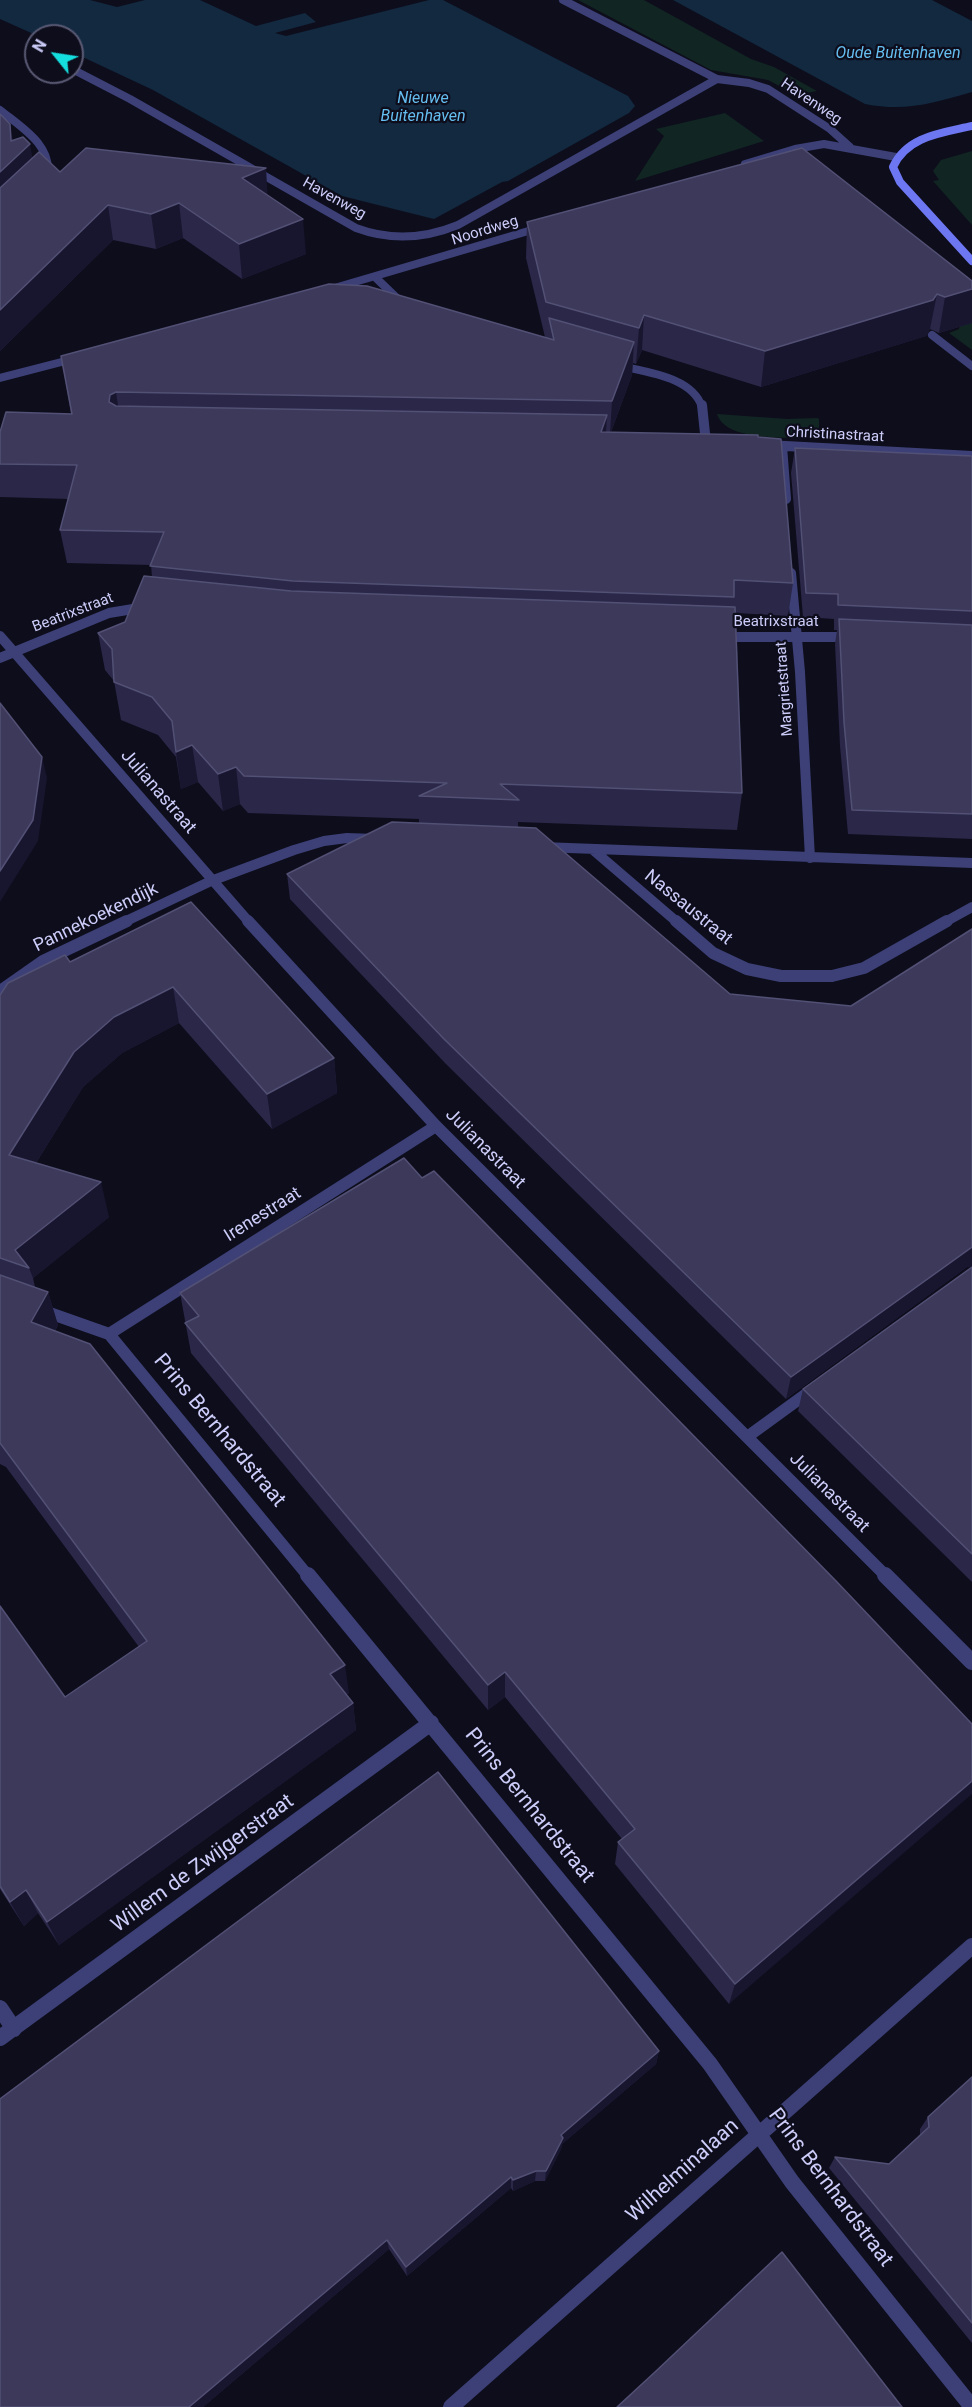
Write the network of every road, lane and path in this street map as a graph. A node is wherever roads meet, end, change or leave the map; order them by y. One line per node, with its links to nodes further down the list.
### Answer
1 (562, 0): 3 (street, Havenweg)
2 (84, 75): 3 (street, Havenweg)
3 (717, 79): 6 (street, Havenweg)
4 (0, 110): 9 (street)
5 (972, 126): 7 (street)
6 (851, 148): 7 (street); 8 (street)
7 (897, 157): 11 (street)
8 (733, 167)
9 (40, 188)
10 (553, 224): 12 (street, Noordweg)
11 (972, 261)
12 (375, 277): 13 (street, Noordweg); 14 (street)
13 (323, 291)
14 (408, 304)
15 (932, 335): 18 (street)
16 (81, 357): 19 (street)
17 (604, 361): 20 (street)
18 (972, 366)
19 (0, 378)
20 (716, 443)
21 (760, 445): 22 (street, Christinastraat)
22 (782, 446): 23 (street, Christinastraat); 24 (street)
23 (972, 456)
24 (787, 513)
25 (790, 558): 29 (street, Margrietstraat)
26 (155, 607): 31 (street, Beatrixstraat)
27 (0, 636): 31 (street, Julianastraat)
28 (707, 636): 29 (street, Beatrixstraat)
29 (797, 638): 30 (street, Beatrixstraat); 36 (street, Margrietstraat)
30 (857, 638)
31 (13, 652): 32 (street, Beatrixstraat); 38 (street, Julianastraat)
32 (0, 658)
33 (382, 840): 38 (street)
34 (534, 847): 35 (street, Nassaustraat)
35 (592, 849): 36 (street, Nassaustraat); 39 (street, Nassaustraat)
36 (810, 858): 37 (street, Nassaustraat)
37 (972, 863)
38 (211, 881): 40 (street, Pannekoekendijk); 41 (street, Julianastraat)
39 (972, 907)
40 (0, 992)
41 (436, 1126): 43 (street, Irenestraat); 45 (street, Julianastraat)
42 (22, 1304): 43 (street)
43 (109, 1334): 47 (street, Prins Bernhardstraat)
44 (822, 1383): 45 (street)
45 (747, 1437): 46 (street, Julianastraat)
46 (972, 1662)
47 (431, 1723): 50 (street, Willem de Zwijgerstraat); 52 (street, Prins Bernhardstraat)
48 (972, 1946): 52 (street, Wilhelminalaan)
49 (0, 2007): 50 (street)
50 (14, 2029): 51 (street, Willem de Zwijgerstraat)
51 (0, 2038)
52 (760, 2133): 53 (street, Wilhelminalaan); 54 (street, Prins Bernhardstraat)
53 (451, 2407)
54 (972, 2407)

